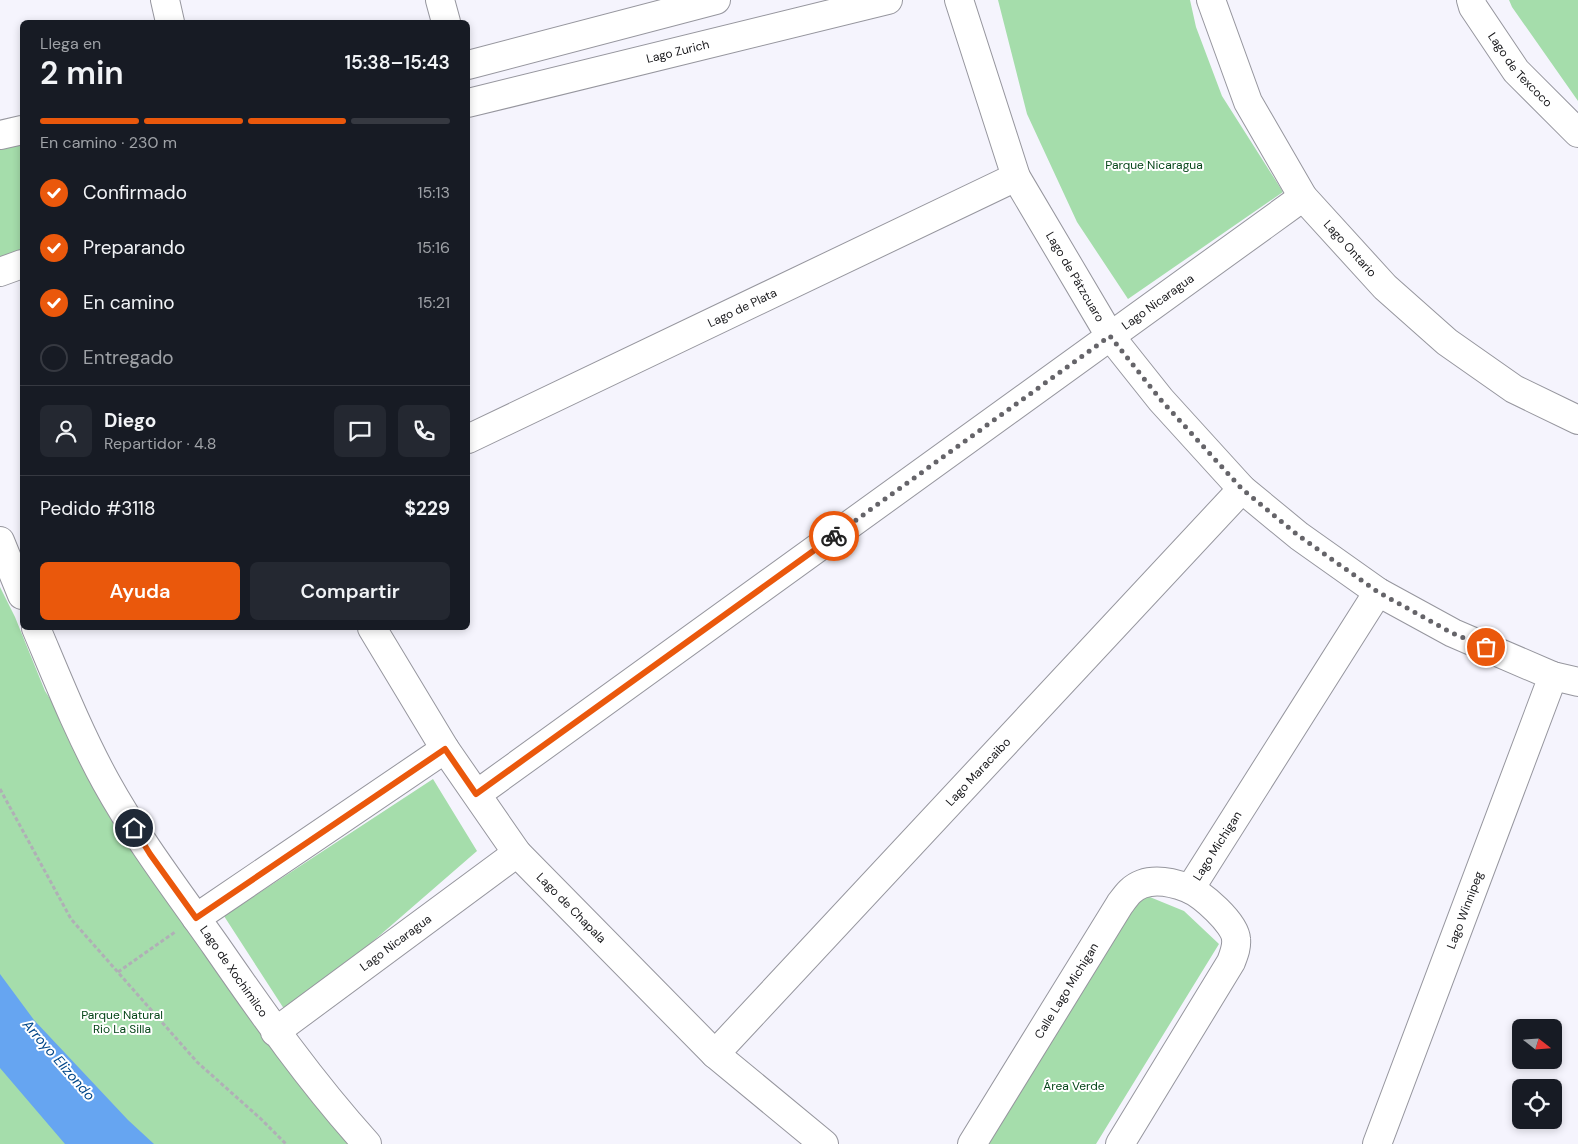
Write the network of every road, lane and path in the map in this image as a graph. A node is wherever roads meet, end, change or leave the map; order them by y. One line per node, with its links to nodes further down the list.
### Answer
1 (165, 0): 8 (street)
2 (440, 0): 9 (street)
3 (888, 0): 11 (street, Lago Zurich)
4 (959, 0): 15 (street, Lago de Pátzcuaro)
5 (1211, 0): 16 (street, Lago Ontario)
6 (1471, 0): 13 (street, Lago de Texcoco)
7 (704, 1): 10 (street)
8 (170, 20)
9 (445, 20)
10 (470, 64)
11 (470, 103)
12 (20, 130): 14 (street)
13 (1578, 134)
14 (0, 135)
15 (1016, 177): 19 (street, Lago de Pátzcuaro); 21 (street, Lago de Plata)
16 (1303, 197): 19 (street, Lago Nicaragua); 20 (street, Lago Ontario)
17 (20, 265): 18 (street)
18 (0, 272)
19 (1110, 336): 22 (street, Lago de Pátzcuaro); 31 (street, Lago Nicaragua)
20 (1578, 420)
21 (470, 438)
22 (1242, 489): 25 (street, Lago de Pátzcuaro); 37 (street, Lago Maracaibo)
23 (0, 541): 24 (street)
24 (20, 590)
25 (1378, 592): 28 (street, Lago de Pátzcuaro); 33 (street, Lago Michigan)
26 (37, 630): 34 (street, Lago de Xochimilco)
27 (373, 630): 29 (street, Lago de Chapala)
28 (1566, 679): 43 (street, Lago Winnipeg)
29 (445, 749): 31 (street, Lago de Chapala); 34 (street)
30 (0, 789): 35 (path)
31 (476, 794): 32 (street, Lago de Chapala)
32 (517, 853): 36 (street, Lago Nicaragua); 37 (street, Lago de Chapala)
33 (1190, 889): 41 (street, Calle Lago Michigan); 42 (street, Lago Michigan)
34 (196, 918): 35 (path); 36 (street, Lago de Xochimilco)
35 (118, 972): 38 (path)
36 (275, 1032): 39 (street, Lago de Xochimilco)
37 (715, 1054): 40 (street, Lago de Chapala)
38 (286, 1144)
39 (367, 1144)
40 (824, 1144)
41 (972, 1144)
42 (1120, 1144)
43 (1378, 1144)

